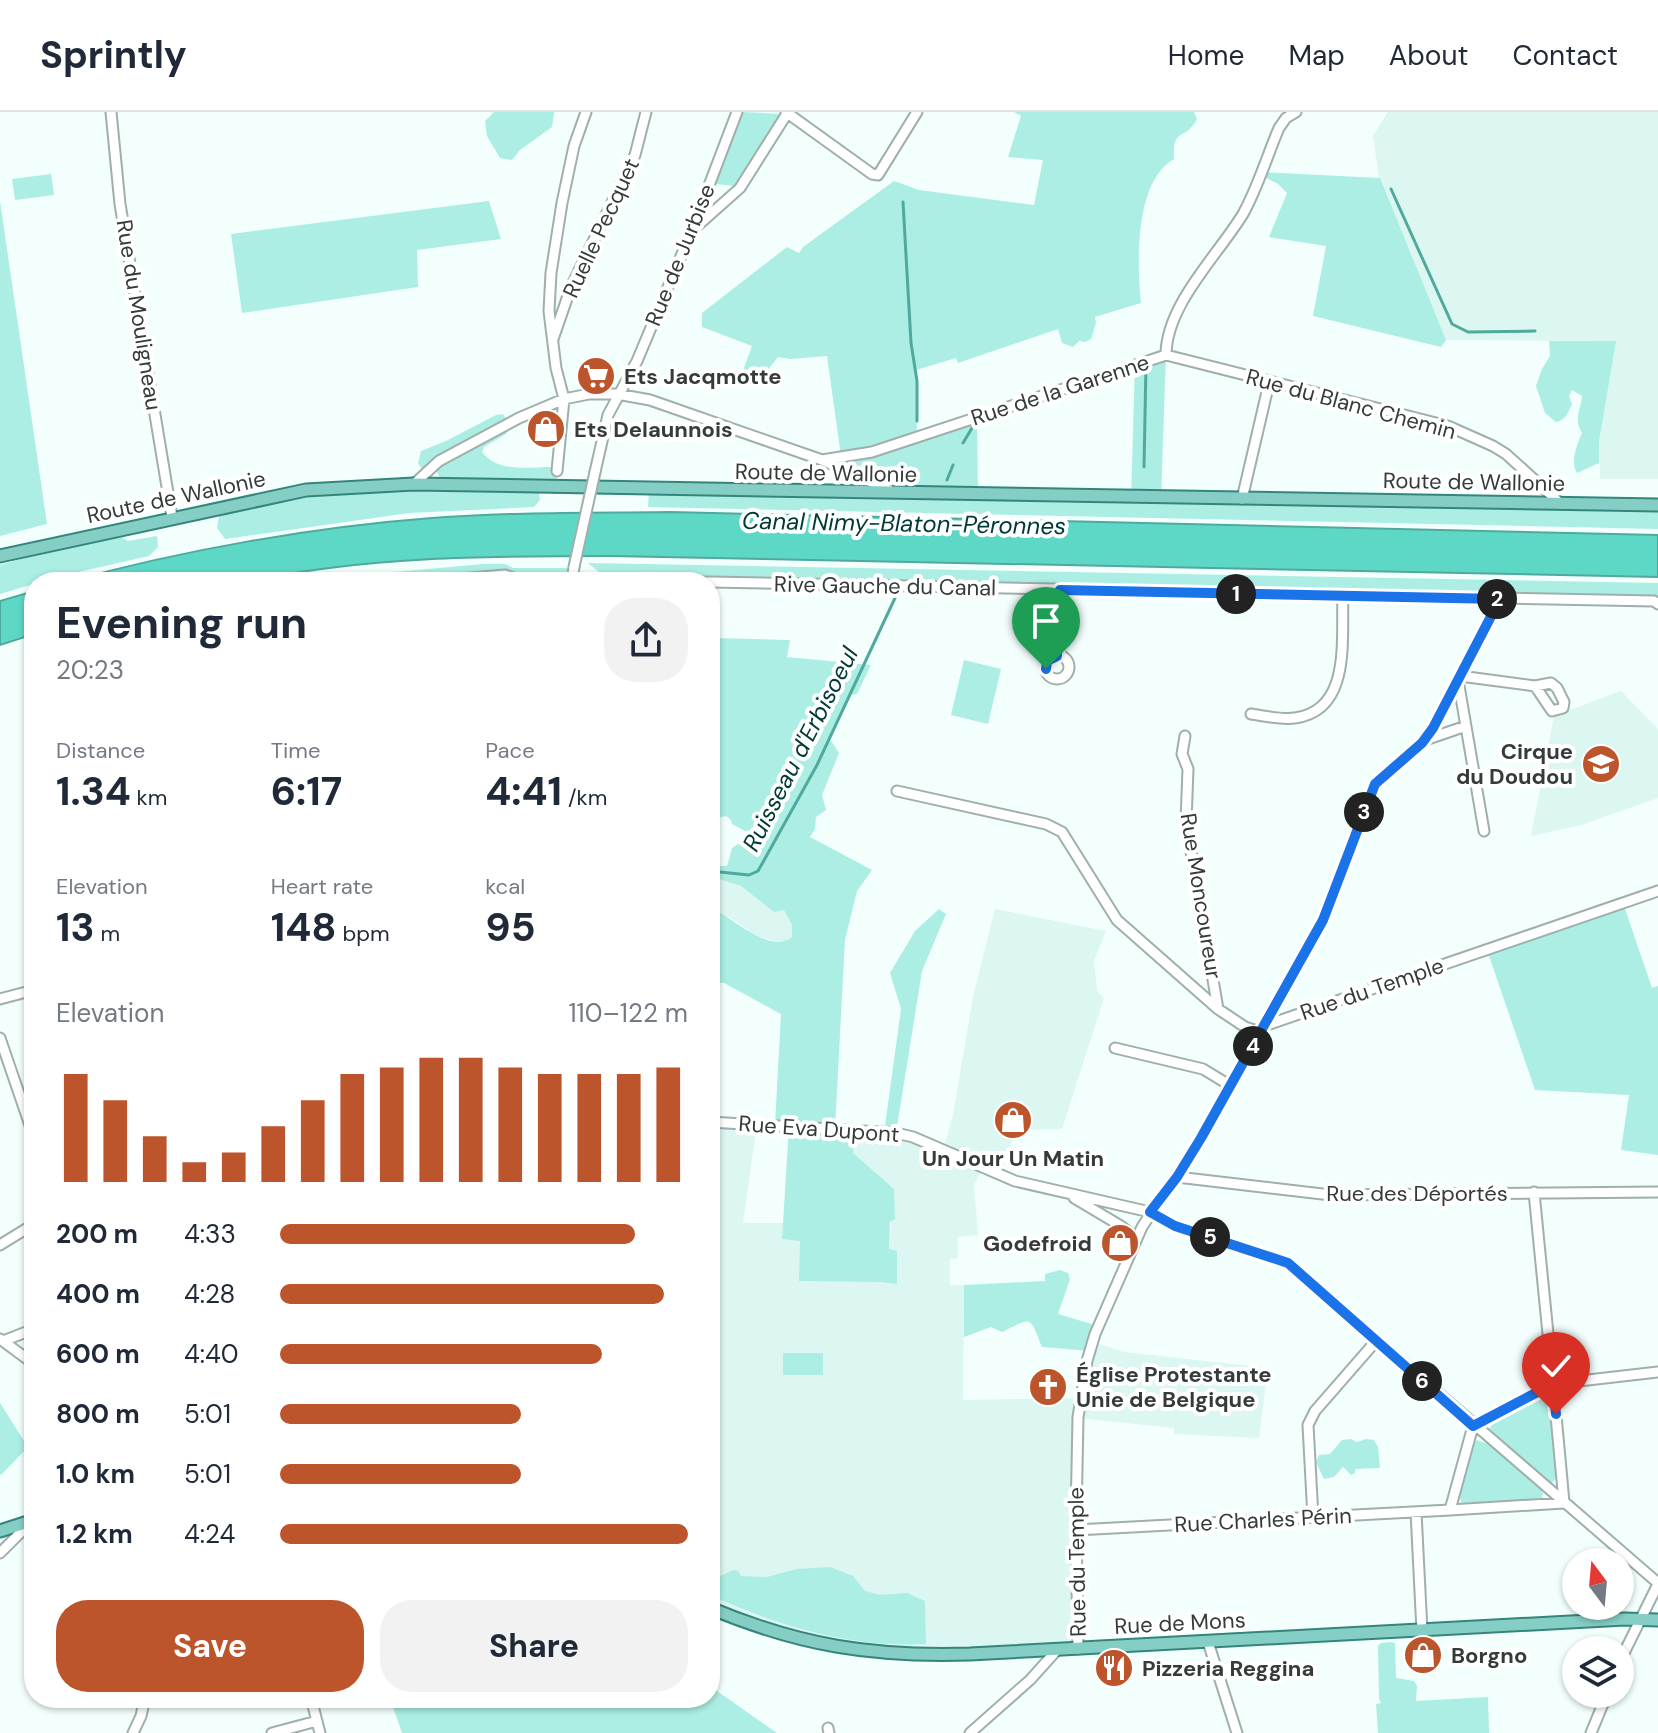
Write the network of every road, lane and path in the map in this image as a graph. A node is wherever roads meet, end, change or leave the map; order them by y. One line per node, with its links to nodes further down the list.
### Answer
1 (111, 112): 21 (street, Rue du Mouligneau)
2 (586, 112): 9 (street)
3 (646, 112): 9 (street, Ruelle Pecquet)
4 (737, 112): 8 (street, Rue de Jurbise)
5 (787, 112): 6 (street); 8 (street)
6 (917, 112)
7 (1296, 112): 10 (street, Rue de la Garenne)
8 (692, 231): 12 (street, Rue de Jurbise)
9 (552, 342): 13 (street)
10 (1166, 355): 11 (street, Rue du Blanc Chemin); 14 (street, Rue de la Garenne)
11 (1269, 383): 18 (street); 19 (street, Rue du Blanc Chemin)
12 (617, 394): 13 (street); 14 (street); 23 (street, Rue de Jurbise, bridge)
13 (564, 399): 15 (street); 16 (street)
14 (822, 460): 17 (street)
15 (557, 471)
16 (414, 484): 17 (main road, Route de Wallonie); 21 (main road, Route de Wallonie)
17 (897, 494): 18 (main road, Route de Wallonie)
18 (1242, 499): 19 (main road, Route de Wallonie)
19 (1561, 504): 20 (main road, Route de Wallonie)
20 (1658, 505)
21 (172, 517): 22 (main road, Route de Wallonie)
22 (0, 556)
23 (573, 572)
24 (720, 582): 25 (street, Rive Gauche du Canal)
25 (1060, 590): 26 (street, Rive Gauche du Canal); 29 (street)
26 (1343, 596): 27 (street, Rive Gauche du Canal); 32 (street)
27 (1500, 599): 28 (street, Rive Gauche du Canal); 30 (street)
28 (1656, 603)
29 (1057, 656)
30 (1459, 678): 31 (street); 33 (street); 35 (street)
31 (1535, 686)
32 (1251, 714)
33 (1466, 726): 35 (street); 37 (street)
34 (1185, 736): 41 (street, Rue Moncoureur)
35 (1422, 743): 42 (street)
36 (897, 791): 41 (street)
37 (1484, 831)
38 (1658, 891): 42 (street, Rue du Temple)
39 (24, 993): 40 (street)
40 (0, 999)
41 (1218, 1009): 42 (street, Rue Moncoureur)
42 (1262, 1029): 45 (street, Rue du Temple)
43 (0, 1038): 46 (street)
44 (1115, 1048): 45 (street)
45 (1231, 1086): 48 (street, Rue du Temple)
46 (24, 1108)
47 (720, 1123): 49 (street, Rue Eva Dupont)
48 (1177, 1177): 50 (street, Rue des Déportés); 52 (street, Rue du Temple)
49 (1064, 1192): 52 (street, Rue Eva Dupont); 54 (street)
50 (1534, 1192): 51 (street, Rue des Déportés); 61 (street)
51 (1658, 1192)
52 (1150, 1212): 54 (street, Rue du Temple); 58 (street, Rue Eva Dupont)
53 (24, 1230): 55 (street)
54 (1137, 1239): 69 (street, Rue du Temple)
55 (0, 1245)
56 (24, 1332): 57 (street)
57 (2, 1340): 59 (street)
58 (1376, 1341): 62 (street, Rue Eva Dupont); 66 (street)
59 (24, 1356)
60 (1658, 1372): 61 (street)
61 (1553, 1384): 62 (street); 63 (street)
62 (1473, 1426): 63 (street, Rue Eva Dupont); 64 (street)
63 (1564, 1503): 64 (street, Rue Charles Périn); 72 (street, Rue Eva Dupont)
64 (1450, 1510): 65 (street, Rue Charles Périn)
65 (1416, 1512): 66 (street, Rue Charles Périn); 76 (street)
66 (1313, 1518): 69 (street, Rue Charles Périn)
67 (24, 1523): 70 (main road)
68 (24, 1530): 71 (street)
69 (1076, 1530): 79 (street, Rue du Temple)
70 (0, 1531)
71 (0, 1553)
72 (1658, 1584): 74 (street); 75 (street)
73 (720, 1612): 80 (main road, Rue de Mons)
74 (1639, 1620): 75 (main road, Rue de Mons); 76 (main road, Rue de Mons); 77 (street)
75 (1657, 1620)
76 (1422, 1631): 78 (main road, Rue de Mons)
77 (1632, 1636)
78 (1208, 1642): 79 (main road, Rue de Mons); 89 (street)
79 (1078, 1649): 80 (main road, Rue de Mons)
80 (1057, 1650): 88 (street)
81 (142, 1708): 85 (street)
82 (314, 1708): 84 (street)
83 (1601, 1708): 90 (street)
84 (317, 1721): 86 (street); 87 (street)
85 (133, 1733)
86 (272, 1733)
87 (320, 1733)
88 (970, 1733)
89 (1237, 1733)
90 (1591, 1733)

